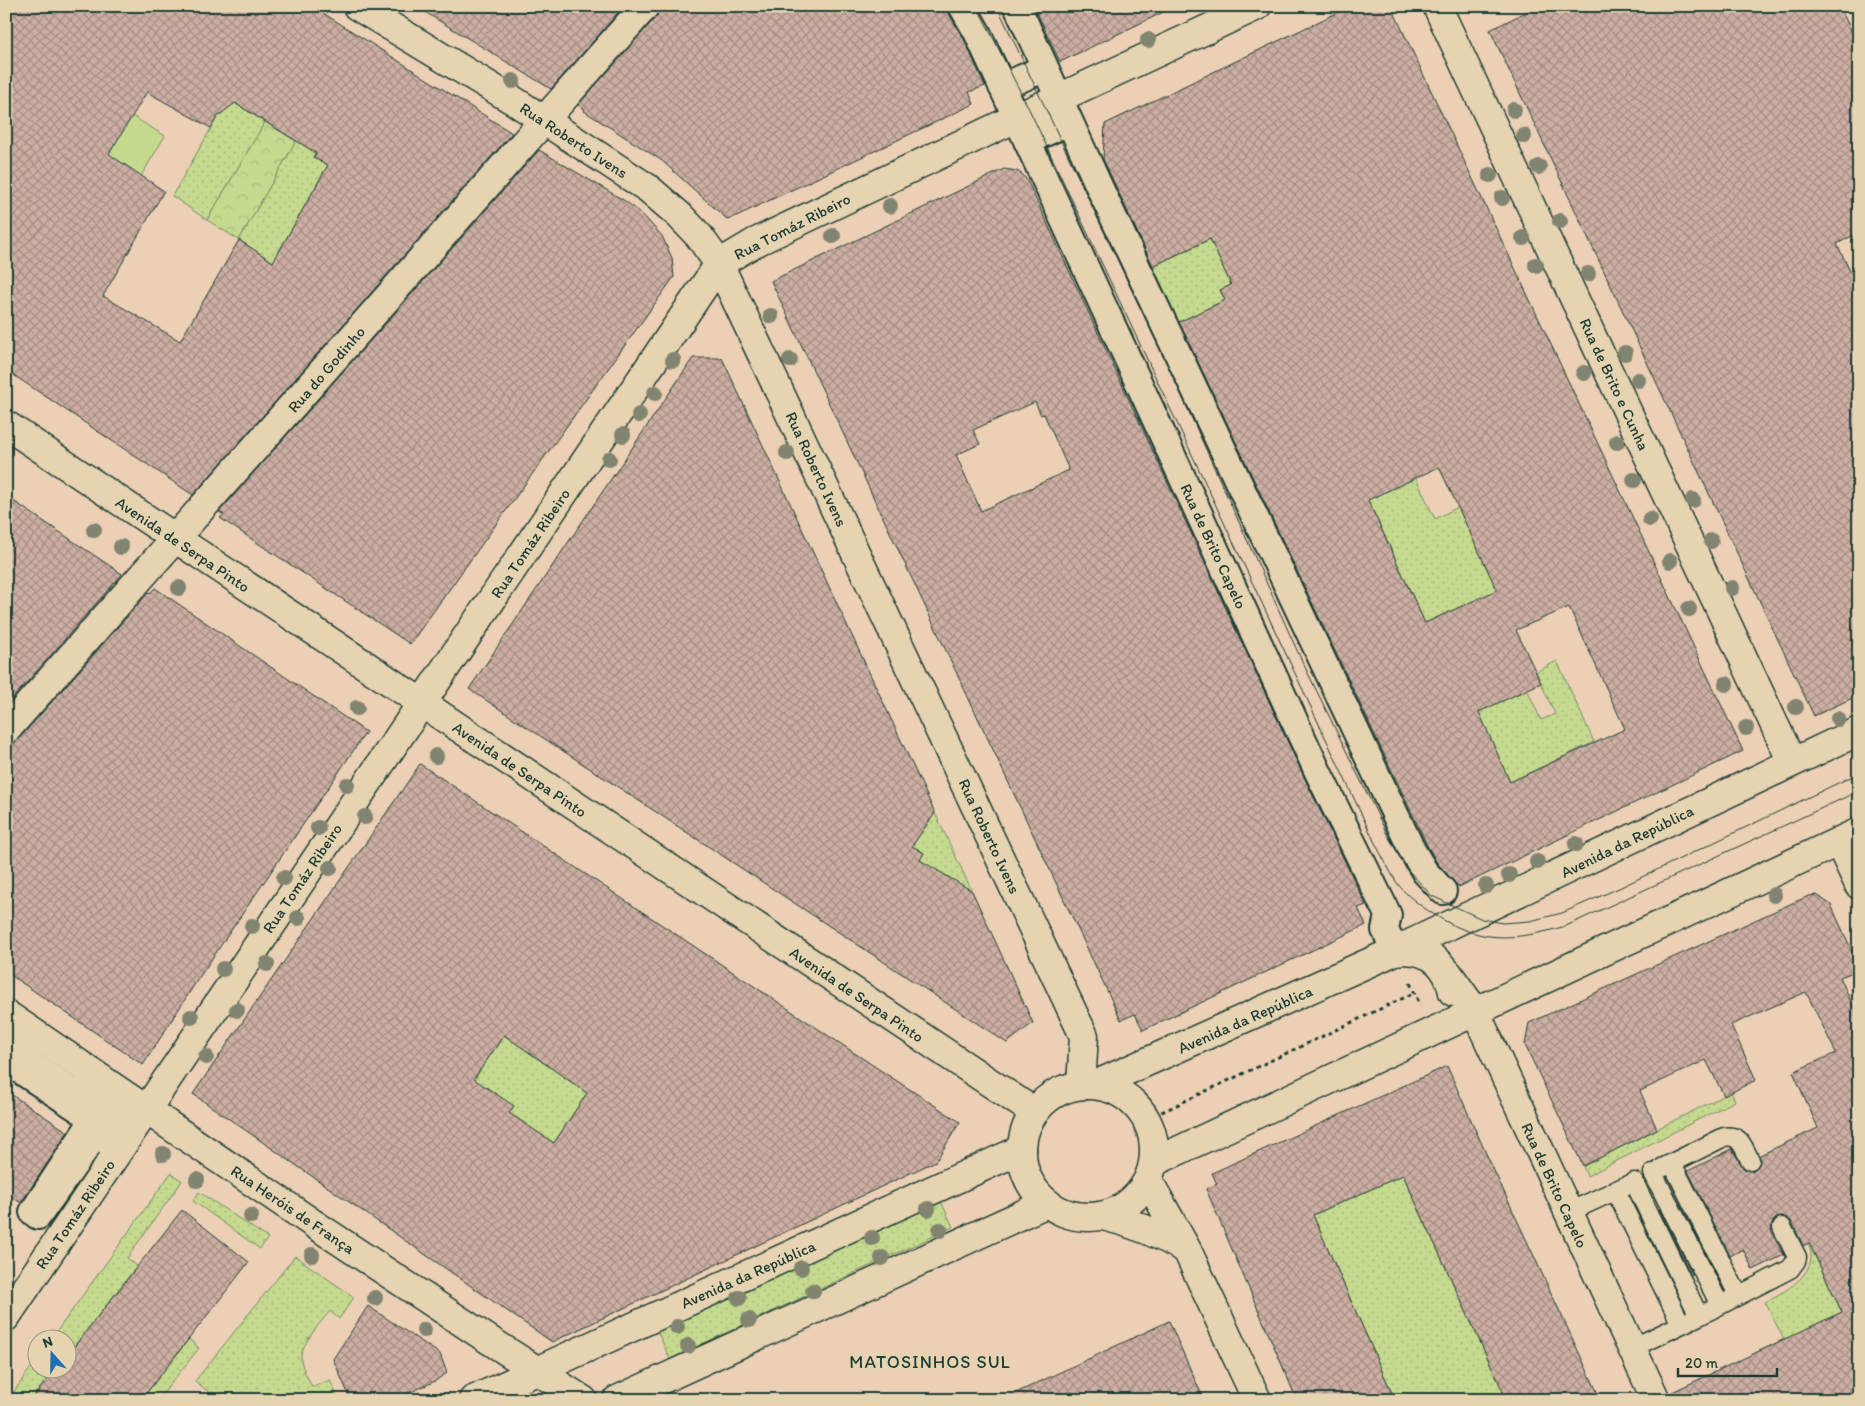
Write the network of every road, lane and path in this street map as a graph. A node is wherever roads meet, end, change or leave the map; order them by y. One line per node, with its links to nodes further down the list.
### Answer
1 (357, 6): 10 (street, Rua Roberto Ivens)
2 (645, 6): 10 (street, Rua do Godinho)
3 (962, 6): 8 (street, Rua de Brito Capelo)
4 (1017, 6): 7 (street)
5 (1257, 6): 9 (street, Rua Tomáz Ribeiro)
6 (1436, 6): 18 (street, Rua de Brito e Cunha)
7 (1044, 68): 8 (street); 9 (street)
8 (1002, 87): 11 (street, Rua de Brito Capelo)
9 (1064, 110): 11 (street, Rua Tomáz Ribeiro); 21 (street)
10 (545, 120): 12 (street, Rua Roberto Ivens); 14 (street, Rua do Godinho)
11 (1022, 129): 12 (street, Rua Tomáz Ribeiro); 22 (street, Rua de Brito Capelo)
12 (719, 264): 15 (street, Rua Tomáz Ribeiro); 30 (street, Rua Roberto Ivens)
13 (6, 425): 14 (street, Avenida de Serpa Pinto)
14 (176, 539): 15 (street, Avenida de Serpa Pinto); 16 (street, Rua do Godinho)
15 (421, 702): 31 (street, Rua Tomáz Ribeiro); 32 (street, Avenida de Serpa Pinto)
16 (6, 730)
17 (1859, 731): 18 (street, Avenida da República)
18 (1792, 762): 22 (street, Avenida da República)
19 (1849, 837): 20 (street); 25 (street)
20 (1859, 885)
21 (1443, 891)
22 (1395, 951): 23 (street, Avenida da República); 30 (street, Avenida da República)
23 (1448, 974): 25 (street, Rua de Brito Capelo); 27 (street)
24 (1414, 993): 33 (path)
25 (1474, 1011): 27 (street); 42 (street, Rua de Brito Capelo)
26 (6, 1014): 31 (street, Rua Heróis de França)
27 (1433, 1032): 37 (street)
28 (6, 1046): 29 (street)
29 (6, 1060)
30 (1088, 1085): 32 (street); 33 (street)
31 (146, 1108): 49 (street, Rua Tomáz Ribeiro); 52 (street, Rua Heróis de França)
32 (1034, 1112): 34 (street)
33 (1147, 1119): 37 (street)
34 (1022, 1149): 41 (street); 52 (street, Avenida da República)
35 (1750, 1160): 36 (lane)
36 (1672, 1163): 38 (lane); 46 (lane)
37 (1151, 1171): 43 (street); 45 (street)
38 (1652, 1173): 39 (lane); 47 (lane)
39 (1634, 1182): 40 (lane); 48 (lane)
40 (1615, 1190): 42 (lane); 50 (lane)
41 (1047, 1204): 43 (street); 55 (street)
42 (1569, 1212): 51 (street, Rua de Brito Capelo)
43 (1103, 1216): 45 (street)
44 (1782, 1226): 46 (lane)
45 (1187, 1250): 56 (street)
46 (1738, 1295): 47 (lane)
47 (1720, 1305): 48 (lane)
48 (1699, 1316): 50 (lane)
49 (6, 1317)
50 (1681, 1324): 51 (lane)
51 (1632, 1348): 57 (street, Rua de Brito Capelo)
52 (536, 1371): 53 (street, Avenida da República); 54 (street, Rua Heróis de França)
53 (473, 1400)
54 (583, 1400)
55 (617, 1400)
56 (1257, 1400)
57 (1656, 1400)

